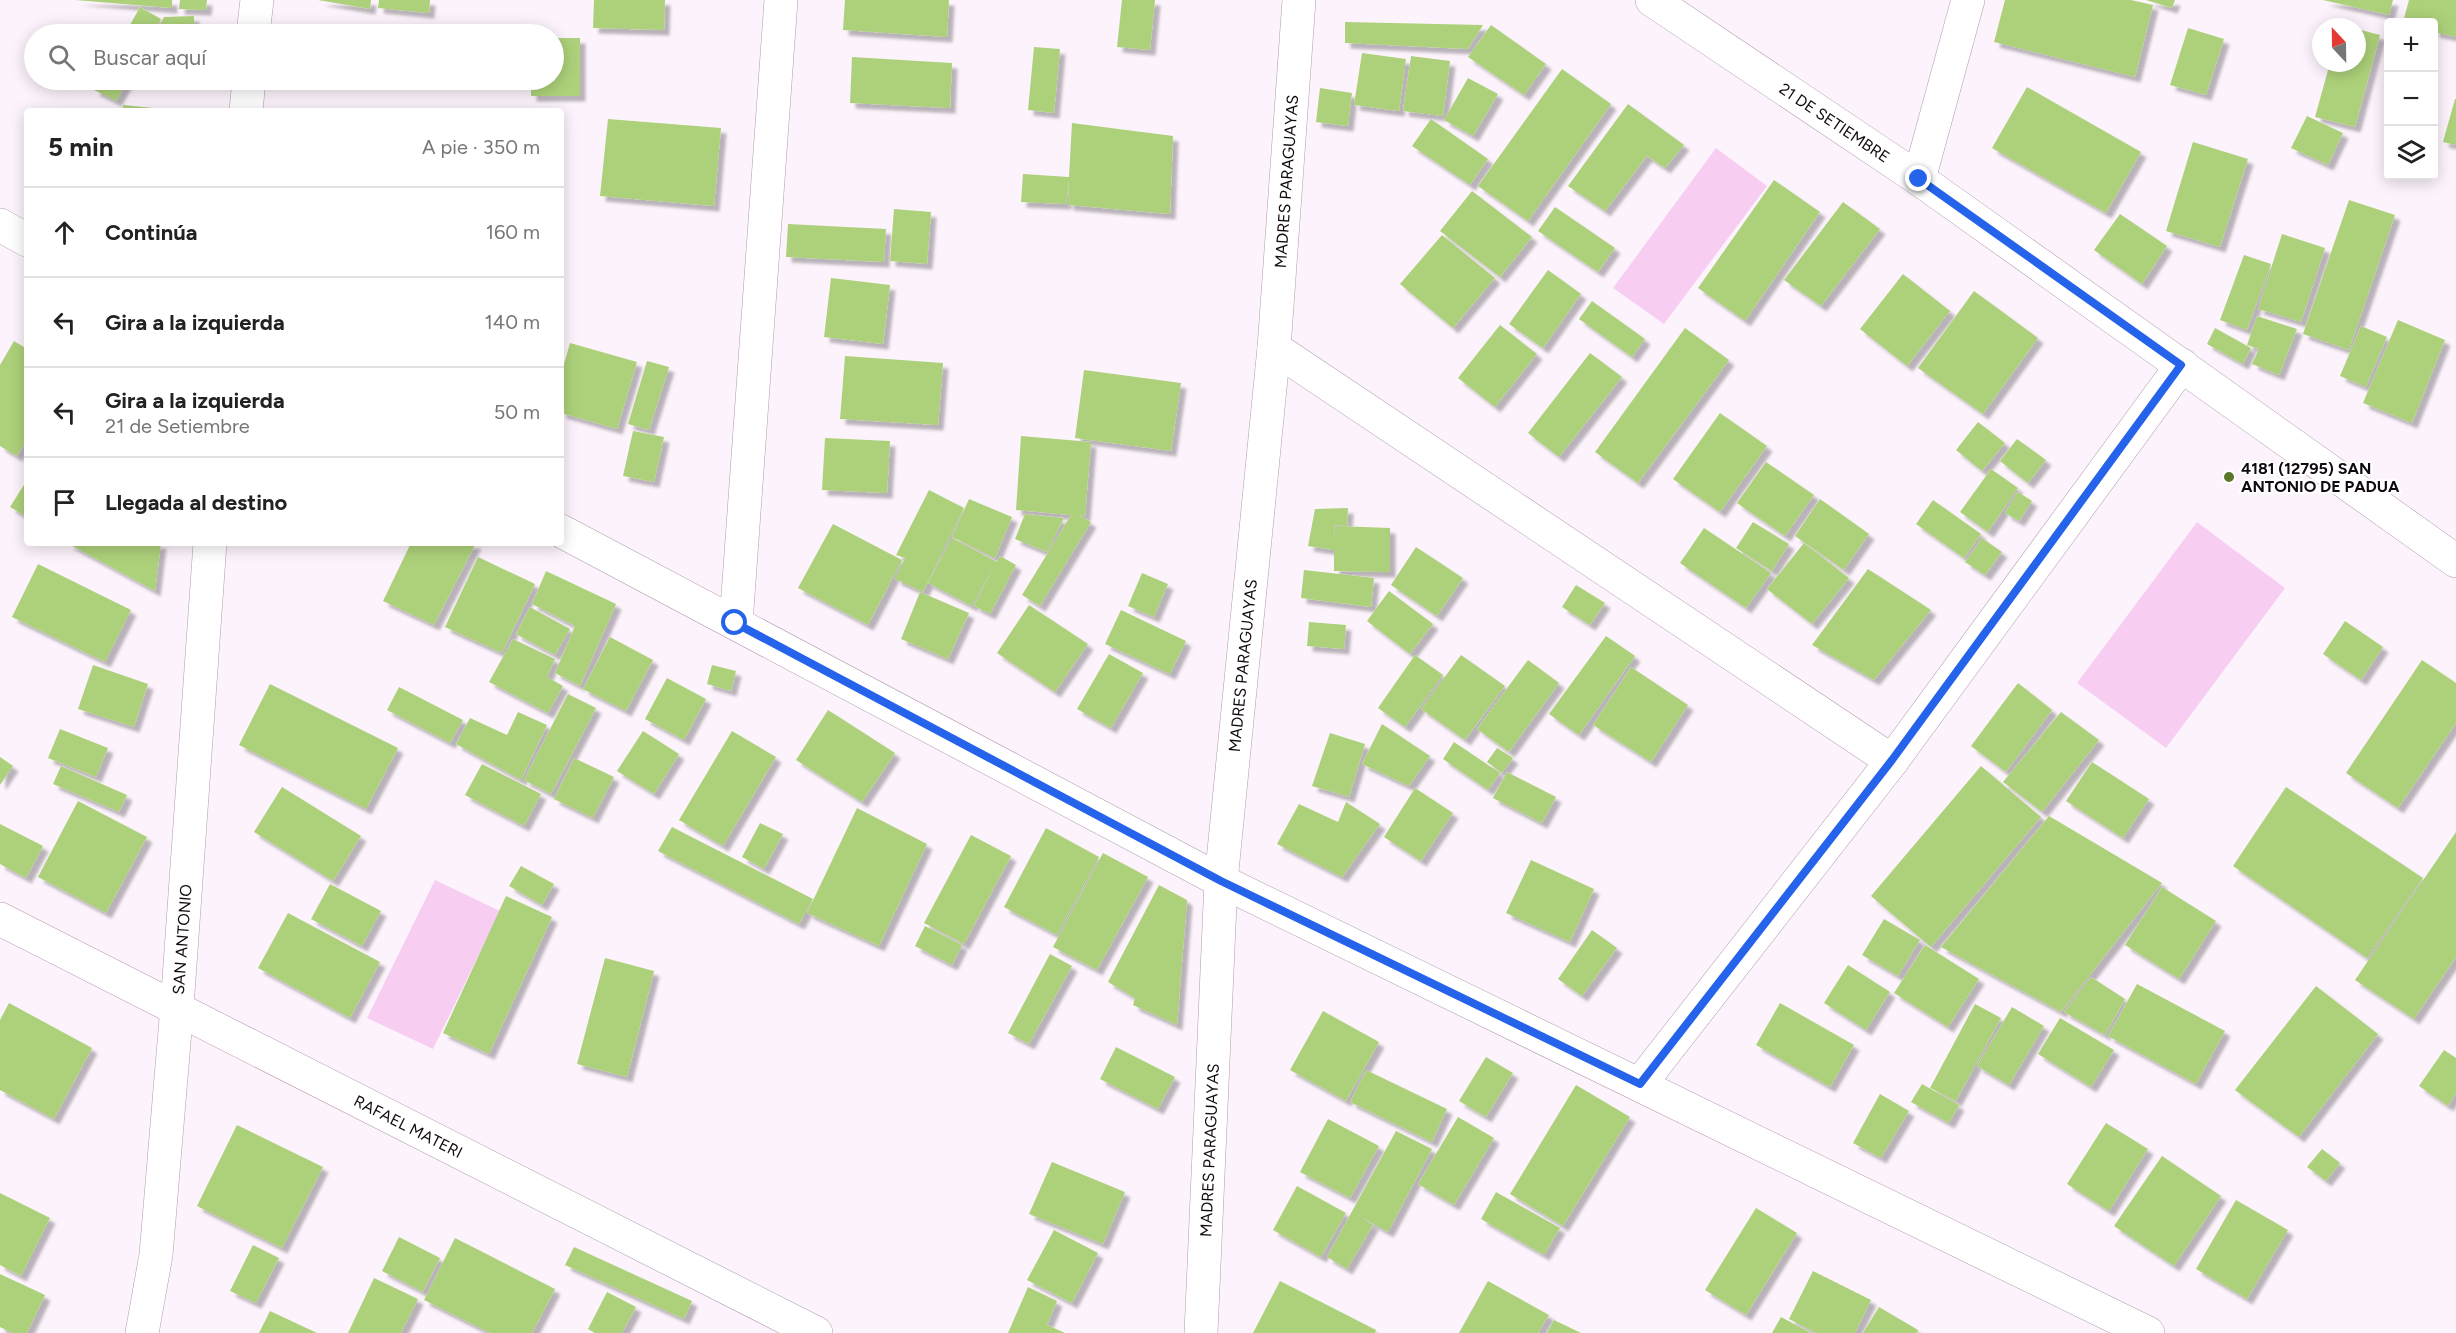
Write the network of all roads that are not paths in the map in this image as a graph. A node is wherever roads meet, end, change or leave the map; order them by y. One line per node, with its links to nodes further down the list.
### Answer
1 (257, 0): 6 (street)
2 (781, 0): 17 (street)
3 (1299, 0): 12 (street, MADRES PARAGUAYAS)
4 (1652, 0): 9 (street, 21 DE SETIEMBRE)
5 (1968, 0): 9 (street)
6 (255, 24)
7 (248, 90): 8 (street)
8 (246, 108)
9 (1919, 179): 13 (street, 21 DE SETIEMBRE)
10 (0, 225): 11 (street)
11 (24, 238)
12 (1274, 348): 18 (street); 19 (street, MADRES PARAGUAYAS)
13 (2181, 365): 16 (street, 21 DE SETIEMBRE); 18 (street)
14 (564, 533): 17 (street)
15 (210, 546): 21 (street, SAN ANTONIO)
16 (2456, 561)
17 (735, 623): 19 (street)
18 (1892, 760): 22 (street)
19 (1221, 881): 22 (street); 25 (street, MADRES PARAGUAYAS)
20 (0, 919): 21 (street, RAFAEL MATERI)
21 (177, 1007): 23 (street, SAN ANTONIO); 24 (street, RAFAEL MATERI)
22 (1640, 1084): 26 (street)
23 (142, 1333)
24 (816, 1333)
25 (1201, 1333)
26 (2148, 1333)

